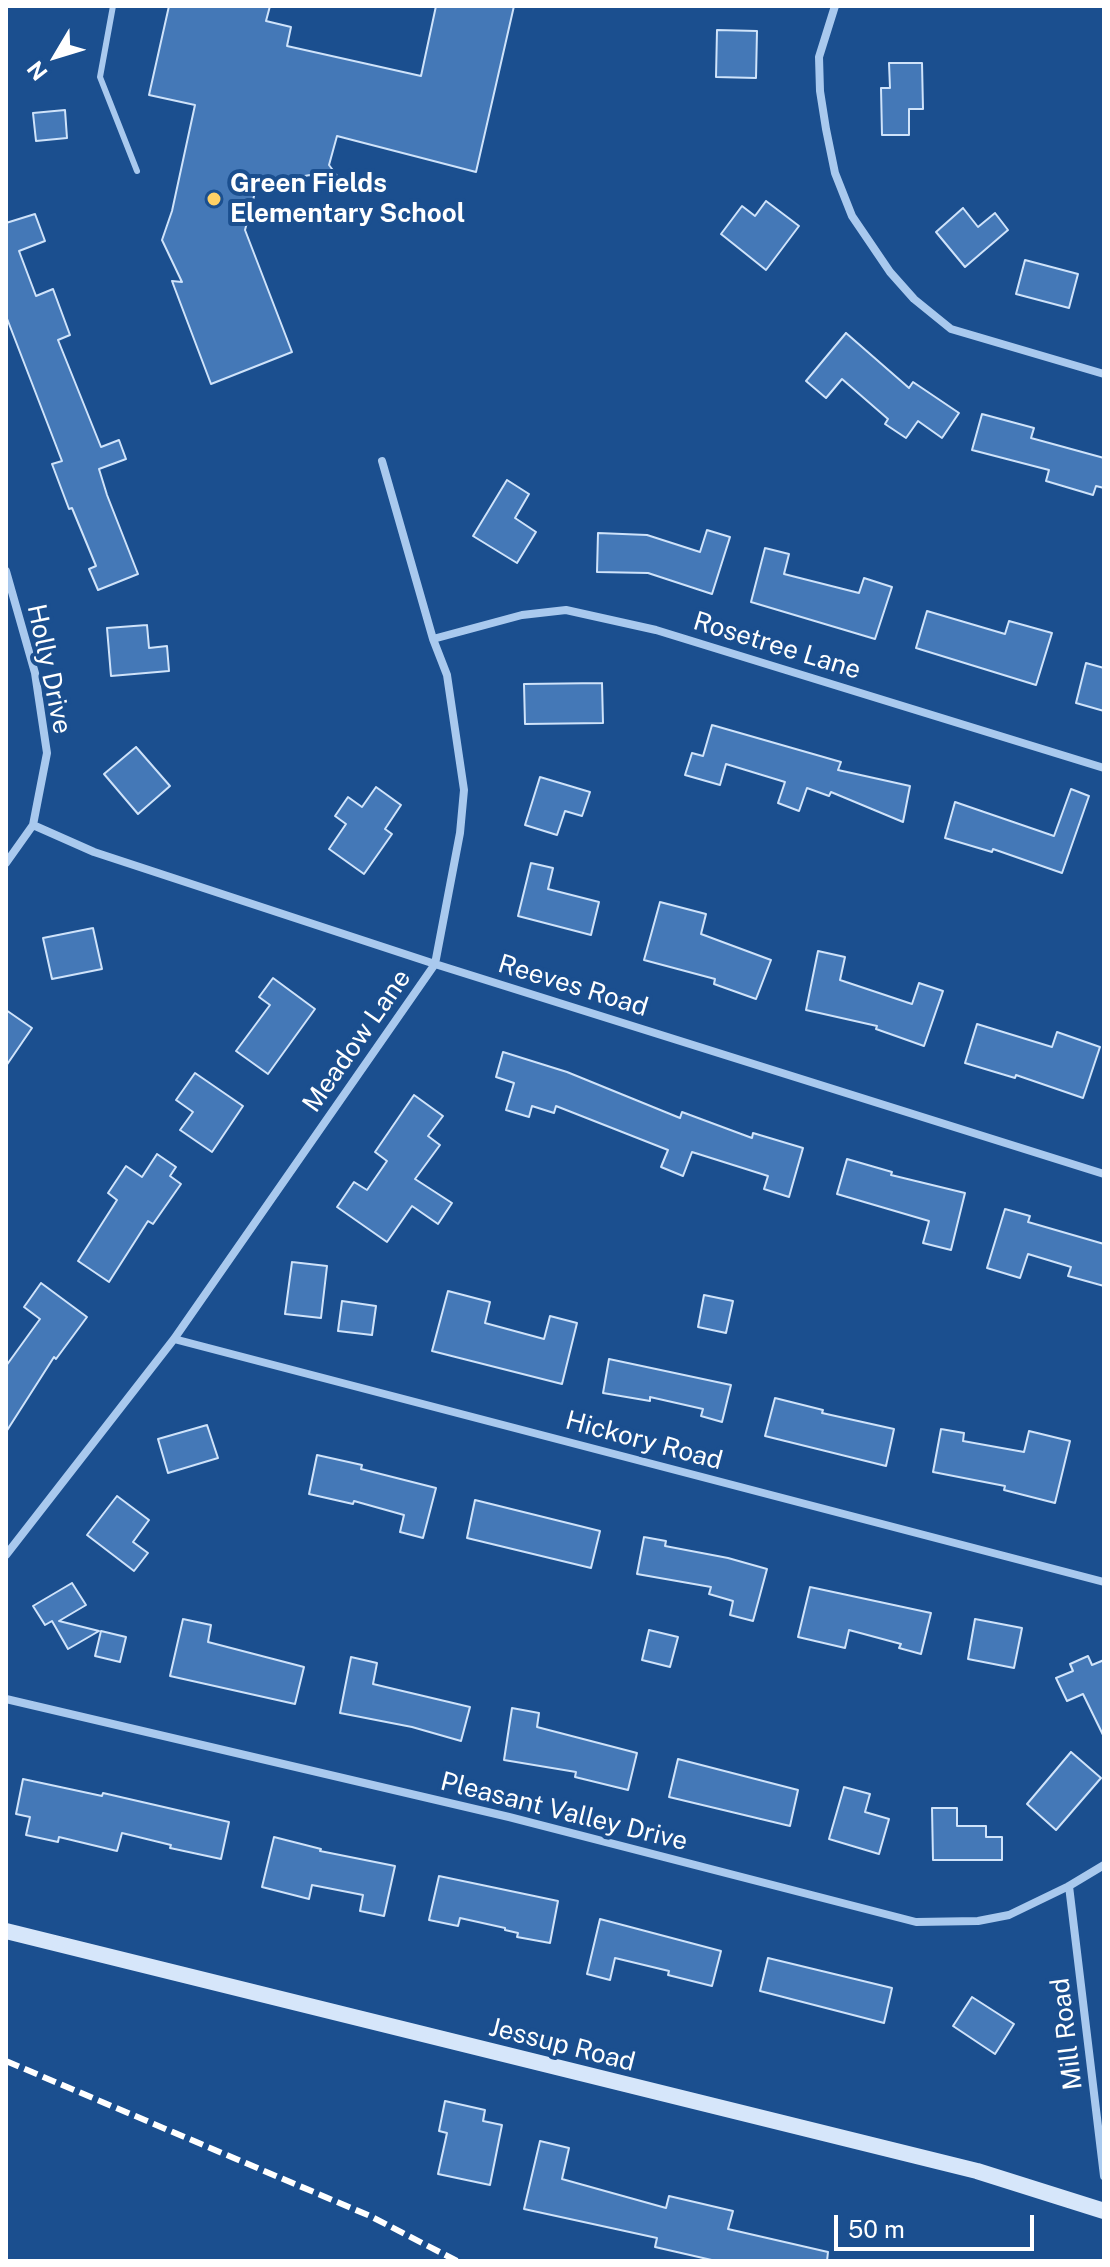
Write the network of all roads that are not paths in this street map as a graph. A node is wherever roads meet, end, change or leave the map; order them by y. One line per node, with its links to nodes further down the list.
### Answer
1 (113, 6): 3 (lane)
2 (835, 6): 4 (street)
3 (137, 171)
4 (1104, 374)
5 (382, 461): 7 (street, Meadow Lane)
6 (6, 571): 9 (street, Holly Drive)
7 (433, 639): 8 (street, Rosetree Lane); 11 (street, Meadow Lane)
8 (1104, 768)
9 (33, 825): 10 (street, Holly Drive); 11 (street, Reeves Road)
10 (6, 863)
11 (435, 964): 12 (street, Reeves Road); 13 (street, Meadow Lane)
12 (1104, 1174)
13 (174, 1339): 14 (street, Meadow Lane); 15 (street, Hickory Road)
14 (6, 1555)
15 (1104, 1582)
16 (6, 1699): 18 (street, Pleasant Valley Drive)
17 (1104, 1865): 18 (street, Pleasant Valley Drive)
18 (1069, 1886): 20 (street, Mill Road)
19 (6, 1931): 21 (street, Jessup Road)
20 (1104, 2176)
21 (1104, 2211)

